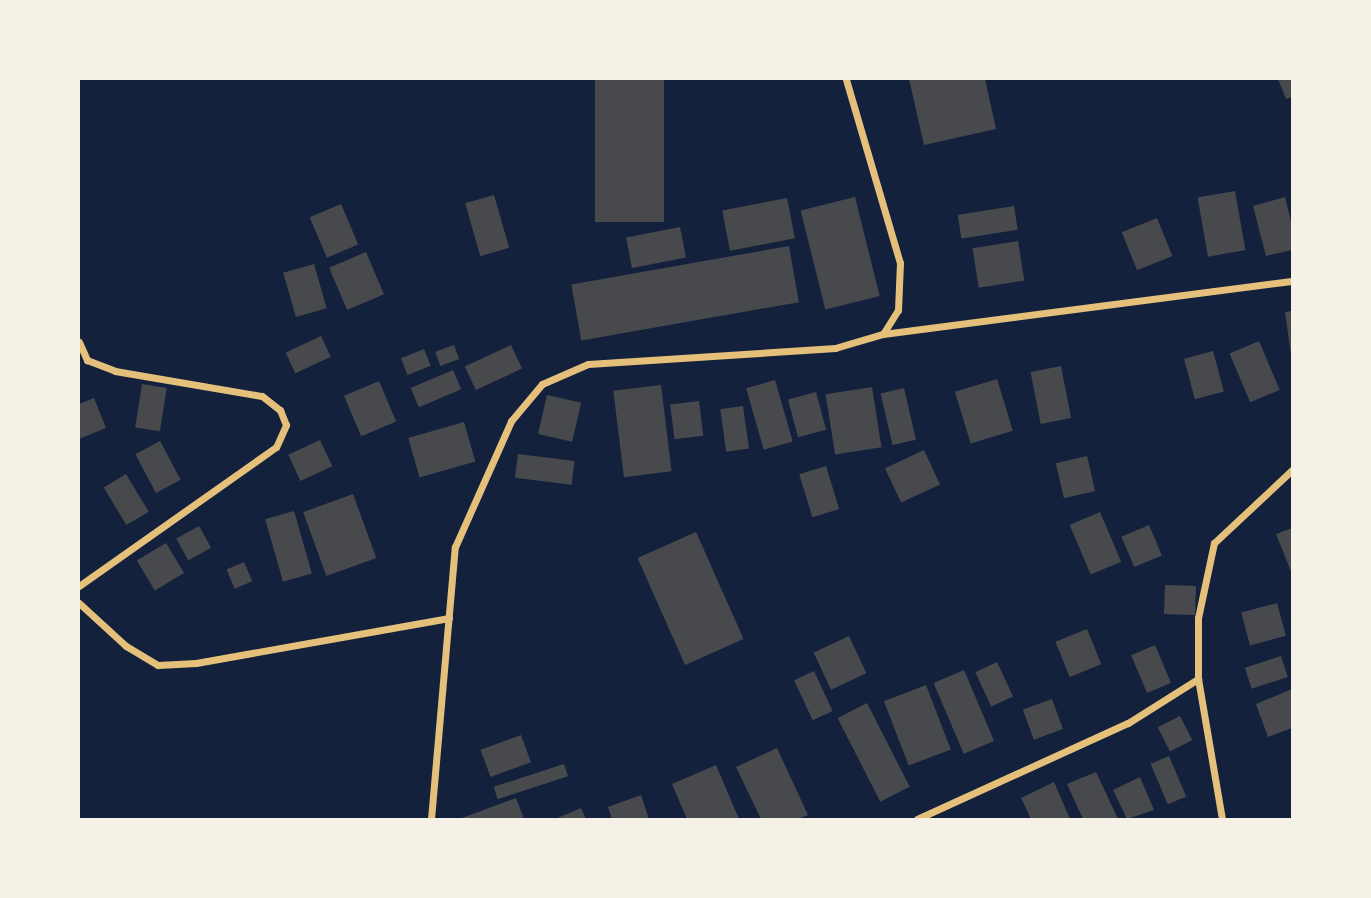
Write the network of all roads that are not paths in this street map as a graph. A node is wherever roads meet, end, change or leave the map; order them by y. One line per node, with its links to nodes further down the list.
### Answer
1 (846, 79): 3 (street)
2 (1292, 281): 3 (street)
3 (883, 334): 8 (street)
4 (79, 342): 6 (street)
5 (1292, 470): 9 (street)
6 (79, 586)
7 (79, 603): 8 (street)
8 (449, 618): 10 (street)
9 (1198, 679): 11 (street); 12 (street)
10 (431, 819)
11 (917, 819)
12 (1223, 819)

